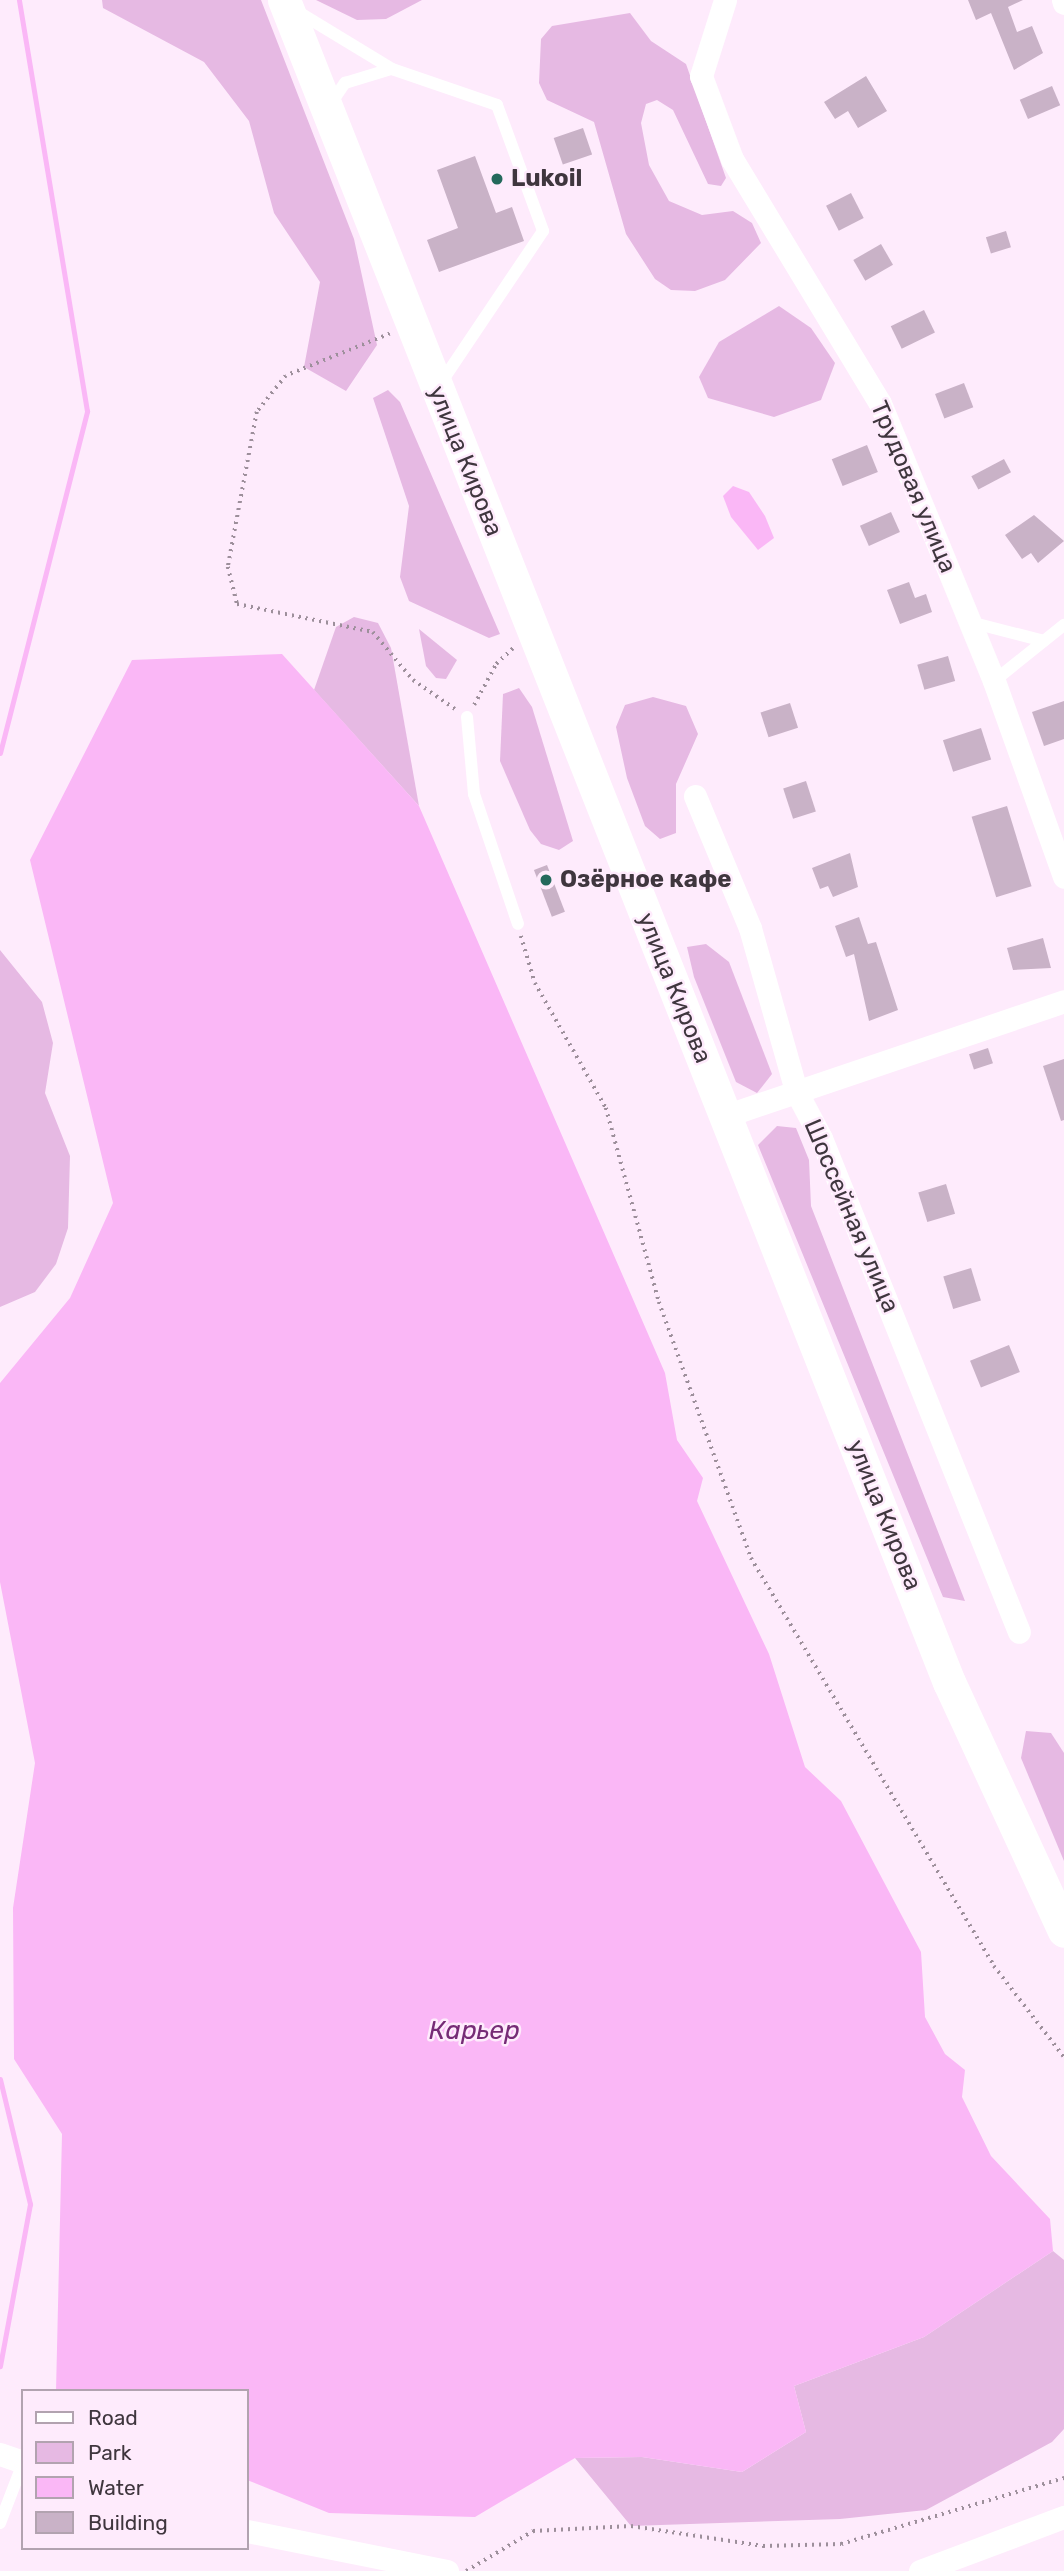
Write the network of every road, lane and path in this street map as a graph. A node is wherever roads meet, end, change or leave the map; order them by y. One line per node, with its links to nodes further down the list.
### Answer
1 (725, 0): 7 (street, Трудовая улица)
2 (285, 2): 3 (lane); 4 (main road, улица Кирова)
3 (391, 69): 4 (lane); 6 (lane)
4 (328, 112): 5 (main road, улица Кирова)
5 (412, 325): 6 (main road, улица Кирова); 12 (path)
6 (436, 389): 9 (main road, улица Кирова)
7 (970, 622): 10 (lane); 11 (street, Трудовая улица)
8 (1064, 625): 10 (lane)
9 (532, 630): 12 (path); 18 (main road, улица Кирова)
10 (1044, 641): 11 (lane)
11 (994, 681): 14 (street, Трудовая улица)
12 (467, 718): 15 (lane)
13 (695, 796): 17 (street, Шоссейная улица)
14 (1064, 877)
15 (518, 924): 21 (path)
16 (1064, 1001): 17 (street)
17 (796, 1091): 18 (street); 19 (street, Шоссейная улица)
18 (725, 1116): 20 (main road, улица Кирова)
19 (1019, 1632)
20 (1064, 1931)
21 (1064, 2057)
22 (0, 2454): 23 (street)
23 (21, 2461)
24 (21, 2467): 27 (lane)
25 (1064, 2478): 30 (path)
26 (1064, 2517): 31 (street)
27 (0, 2522)
28 (248, 2531): 29 (street)
29 (447, 2571)
30 (466, 2571)
31 (925, 2571)

